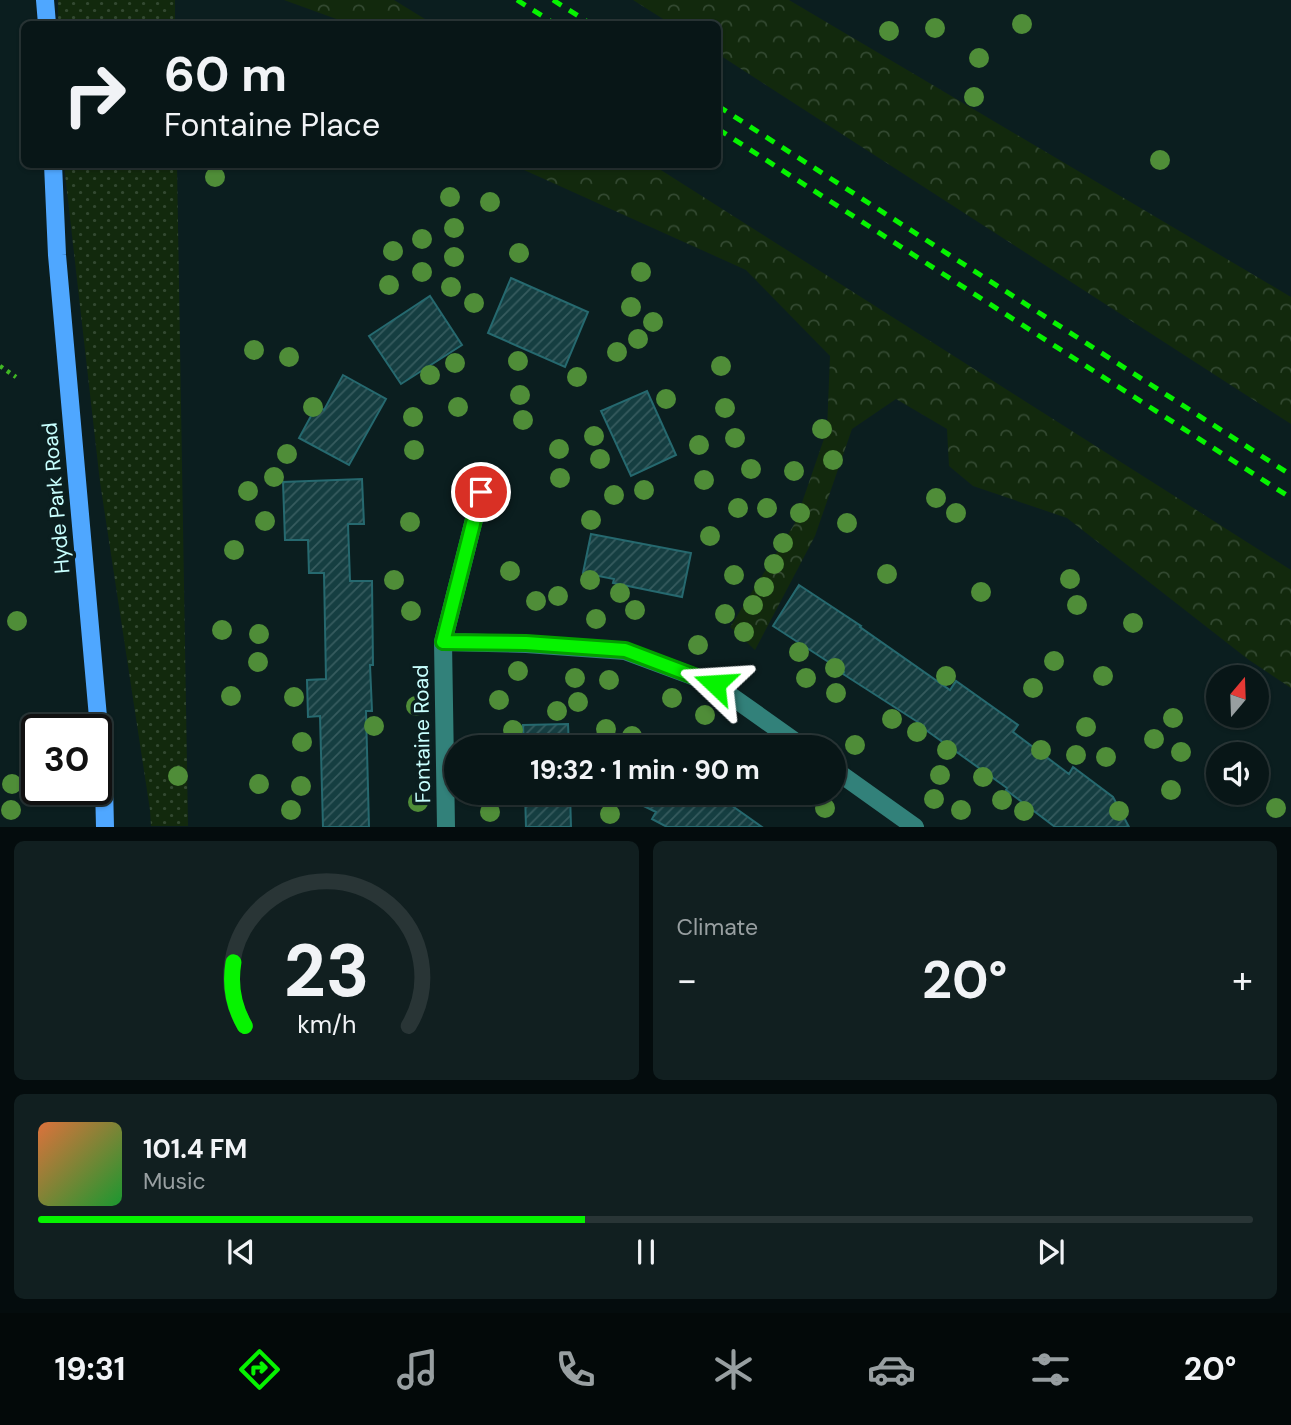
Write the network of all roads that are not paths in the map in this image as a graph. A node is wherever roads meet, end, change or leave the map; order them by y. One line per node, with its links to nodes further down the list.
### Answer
1 (45, 0): 2 (main road)
2 (47, 21)
3 (53, 168): 8 (main road, Hyde Park Road)
4 (481, 492): 5 (street, Fontaine Road)
5 (443, 642): 6 (street); 9 (street, Fontaine Road)
6 (786, 735)
7 (846, 777): 10 (street)
8 (105, 827)
9 (446, 827)
10 (915, 827)

